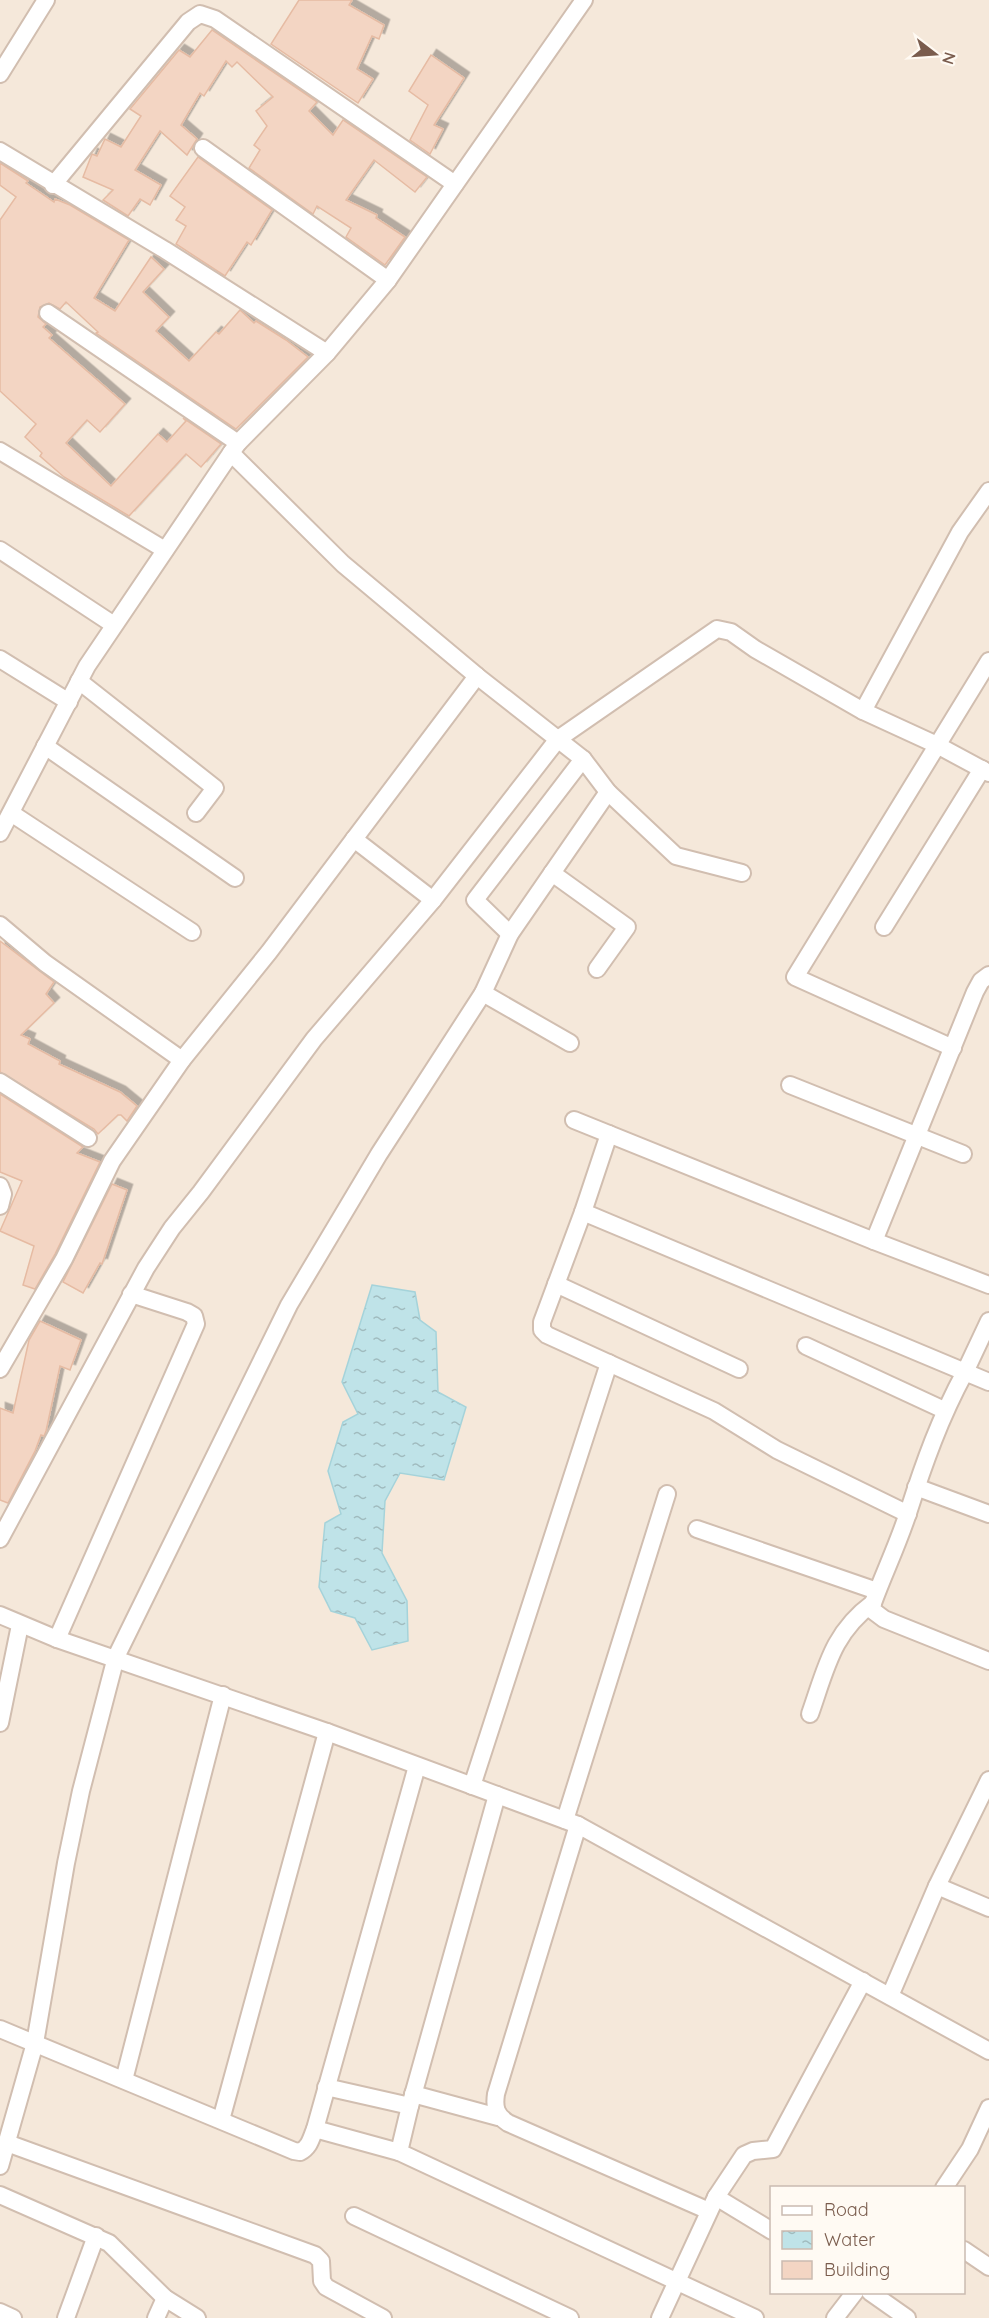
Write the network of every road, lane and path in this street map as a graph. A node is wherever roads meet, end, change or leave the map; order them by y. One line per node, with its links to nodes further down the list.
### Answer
1 (46, 0): 3 (street)
2 (584, 0): 6 (street)
3 (0, 74)
4 (202, 148): 8 (street)
5 (0, 151): 7 (street)
6 (455, 184): 7 (street); 8 (street)
7 (53, 185): 10 (street)
8 (388, 280): 10 (street)
9 (48, 313): 11 (street)
10 (327, 353): 11 (street)
11 (234, 448): 15 (street); 19 (street)
12 (0, 451): 15 (street)
13 (989, 491): 22 (street)
14 (0, 550): 16 (street)
15 (165, 550): 16 (street)
16 (114, 625): 20 (street)
17 (0, 659): 21 (street)
18 (989, 662): 24 (street)
19 (477, 676): 23 (street); 32 (street)
20 (79, 681): 21 (street); 30 (street)
21 (69, 702): 25 (street)
22 (864, 711): 23 (street); 24 (street)
23 (558, 739): 26 (street); 36 (street)
24 (937, 745): 27 (street); 45 (street)
25 (45, 746): 29 (street); 35 (street)
26 (583, 759): 28 (street); 40 (street)
27 (986, 771): 38 (street)
28 (608, 792): 33 (street); 34 (street)
29 (11, 813): 31 (street); 39 (street)
30 (196, 813)
31 (0, 833)
32 (354, 839): 36 (street); 46 (street)
33 (552, 873): 40 (street); 41 (street)
34 (742, 873)
35 (235, 878)
36 (433, 900): 60 (street)
37 (0, 925): 46 (street)
38 (884, 927)
39 (192, 932)
40 (510, 934): 43 (street)
41 (597, 969)
42 (989, 975): 45 (street)
43 (483, 993): 44 (street); 79 (street)
44 (570, 1043)
45 (953, 1048): 51 (street)
46 (182, 1060): 64 (street)
47 (0, 1082): 52 (street)
48 (790, 1085): 51 (street)
49 (573, 1120): 50 (street)
50 (609, 1134): 56 (street); 57 (street)
51 (915, 1136): 53 (street); 57 (street)
52 (88, 1138)
53 (963, 1154)
54 (0, 1186): 55 (street)
55 (0, 1206)
56 (583, 1212): 58 (street); 66 (street)
57 (874, 1241): 59 (street)
58 (556, 1284): 63 (street); 65 (street)
59 (989, 1285)
60 (131, 1294): 74 (street); 78 (street)
61 (989, 1321): 66 (street)
62 (806, 1346): 68 (street)
63 (609, 1363): 71 (street); 87 (street)
64 (0, 1369)
65 (739, 1369)
66 (965, 1372): 67 (street); 68 (street)
67 (989, 1382)
68 (944, 1410): 69 (street)
69 (915, 1487): 71 (street); 72 (street)
70 (667, 1494): 90 (street)
71 (908, 1514): 75 (street)
72 (989, 1514)
73 (697, 1529): 75 (street)
74 (0, 1539)
75 (875, 1597): 80 (street); 82 (street)
76 (0, 1615): 77 (street)
77 (21, 1625): 78 (street); 83 (street)
78 (57, 1639): 79 (street)
79 (116, 1657): 81 (street); 96 (street)
80 (989, 1661)
81 (223, 1695): 84 (street); 98 (street)
82 (810, 1714)
83 (0, 1723)
84 (327, 1732): 85 (street); 103 (street)
85 (417, 1766): 87 (street); 99 (street)
86 (989, 1780): 89 (street)
87 (472, 1786): 88 (street)
88 (497, 1796): 90 (street); 100 (street)
89 (982, 1810): 91 (street)
90 (571, 1823): 93 (street); 102 (street)
91 (937, 1886): 92 (street); 94 (street)
92 (989, 1908)
93 (863, 1981): 94 (street); 111 (street)
94 (890, 1996): 97 (street)
95 (0, 2029): 96 (street)
96 (34, 2043): 98 (street); 104 (street)
97 (989, 2051)
98 (124, 2080): 103 (street)
99 (326, 2087): 100 (street); 105 (street)
100 (411, 2100): 102 (street); 107 (street)
101 (989, 2108): 109 (street)
102 (498, 2117): 111 (street)
103 (221, 2120): 105 (street)
104 (6, 2124): 106 (street)
105 (315, 2128): 107 (street)
106 (6, 2143): 108 (street); 126 (street)
107 (399, 2152): 117 (street)
108 (0, 2166)
109 (945, 2186)
110 (0, 2195): 114 (street)
111 (712, 2204): 113 (street); 117 (street)
112 (354, 2216): 127 (street)
113 (770, 2231)
114 (96, 2236): 120 (street); 123 (street)
115 (965, 2251): 116 (street)
116 (989, 2267)
117 (676, 2281): 128 (street); 129 (street)
118 (853, 2294): 130 (street)
119 (873, 2294): 131 (street)
120 (165, 2298): 124 (street); 125 (street)
121 (0, 2312): 122 (street)
122 (13, 2318)
123 (66, 2318)
124 (156, 2318)
125 (198, 2318)
126 (383, 2318)
127 (570, 2318)
128 (660, 2318)
129 (755, 2318)
130 (835, 2318)
131 (907, 2318)

